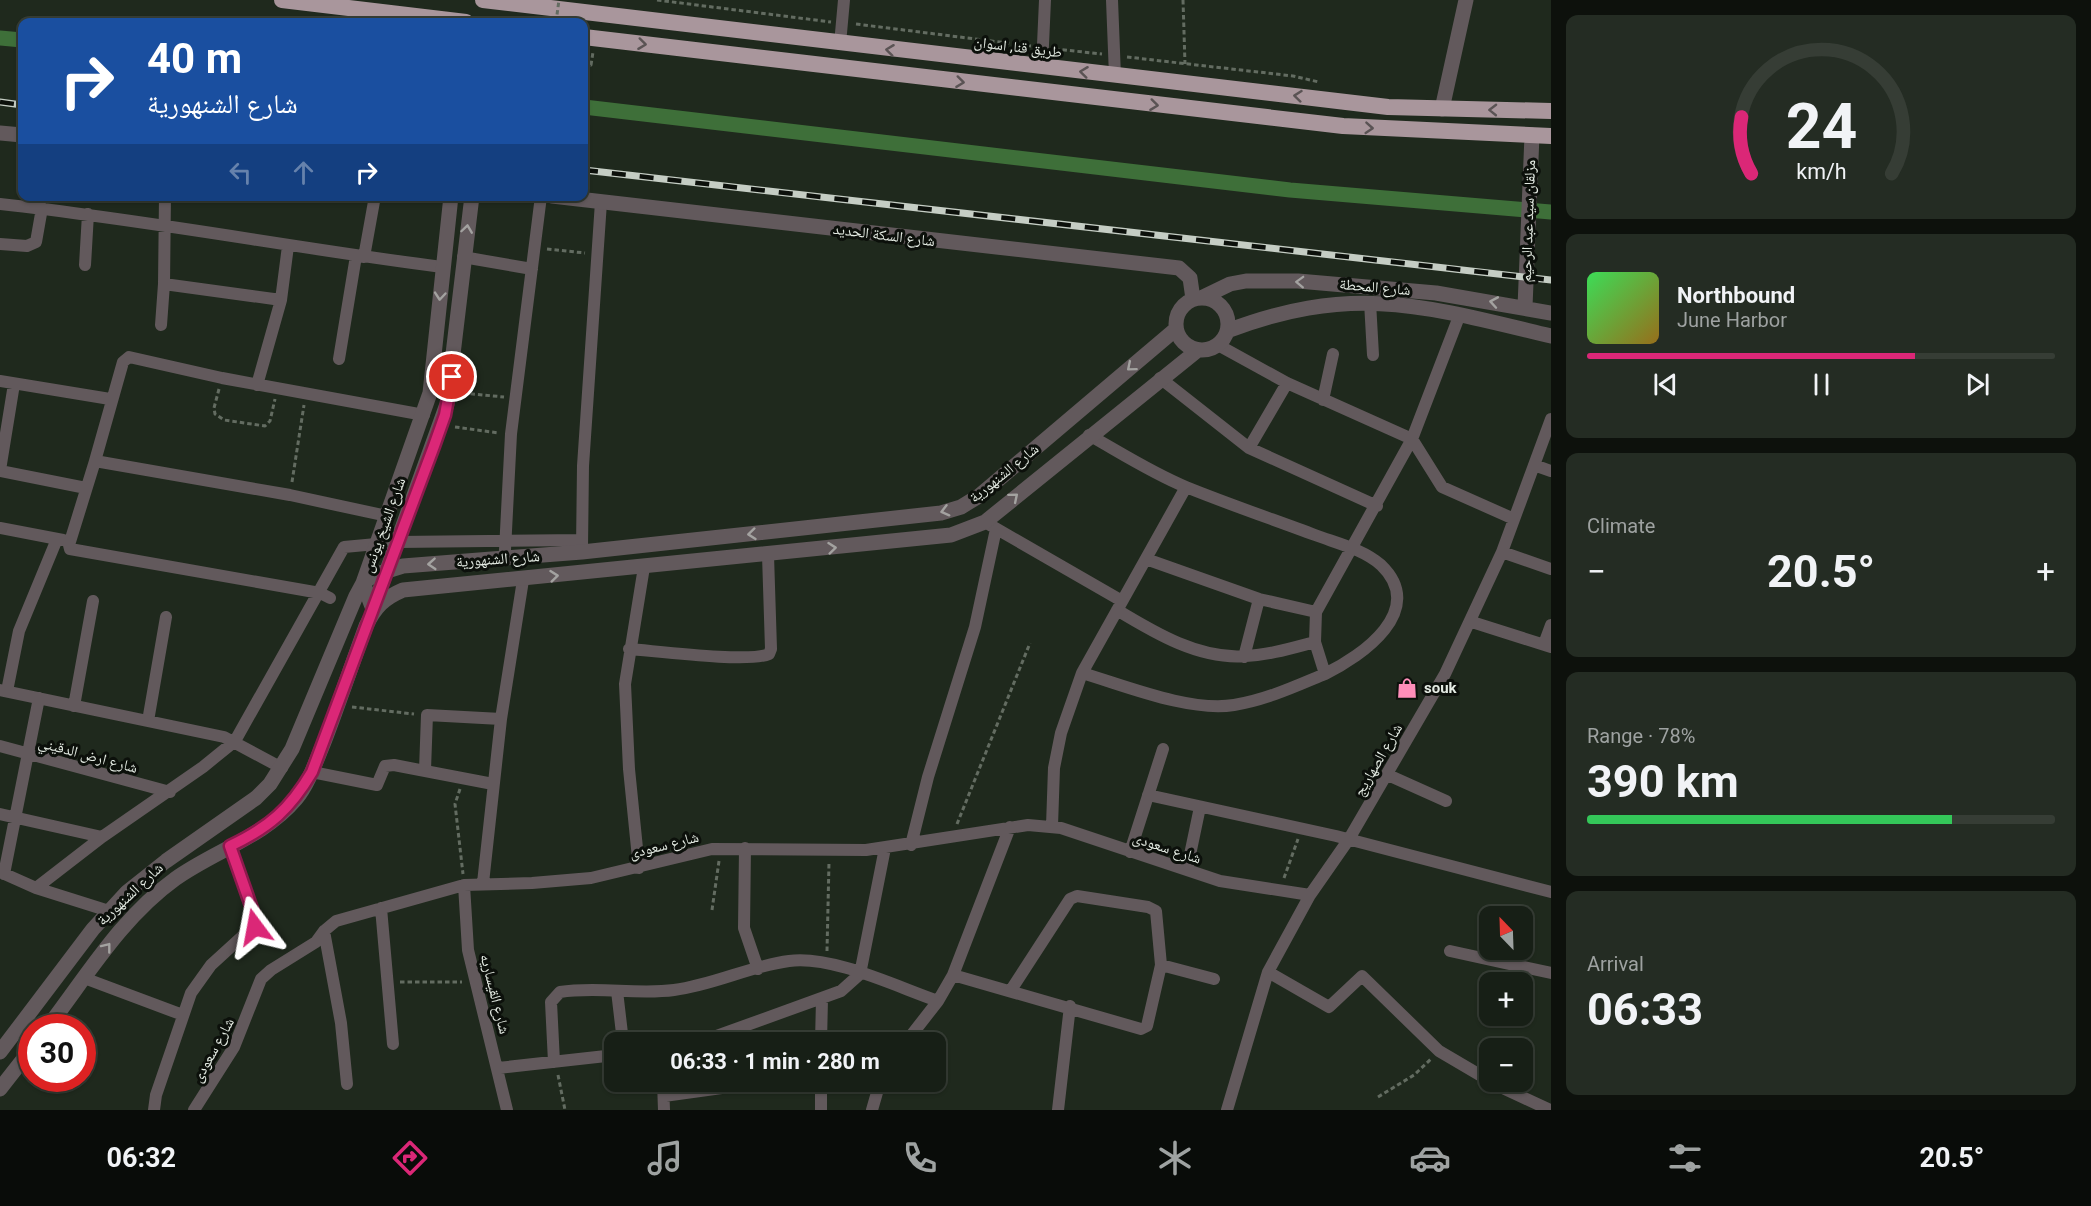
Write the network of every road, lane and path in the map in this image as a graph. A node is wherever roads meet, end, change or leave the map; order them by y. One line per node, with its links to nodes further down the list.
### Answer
1 (483, 0): 12 (highway, طريق قنا, اسوان)
2 (559, 0): 10 (path, bridge)
3 (844, 0): 12 (street)
4 (1046, 0): 15 (street)
5 (1112, 0): 16 (street)
6 (1183, 0): 17 (path)
7 (1466, 0): 18 (street)
8 (292, 1): 9 (highway)
9 (433, 18)
10 (557, 18)
11 (588, 37): 22 (highway, one-way to 22)
12 (840, 44): 15 (highway, طريق قنا, اسوان, one-way to 12)
13 (588, 64): 14 (path)
14 (591, 65)
15 (1042, 68): 16 (highway, طريق قنا, اسوان, one-way to 15)
16 (1115, 76): 17 (highway, طريق قنا, اسوان)
17 (1183, 84): 18 (highway, طريق قنا, اسوان, one-way to 17)
18 (1442, 109): 19 (highway, طريق قنا, اسوان, one-way to 18)
19 (1551, 111)
20 (0, 133): 21 (street)
21 (18, 135)
22 (1532, 135): 23 (highway); 48 (street, مزلقان سيد عبد الرحيم)
23 (1551, 136)
24 (588, 200): 30 (street, شارع السكة الحديد)
25 (165, 201): 34 (street)
26 (374, 201): 39 (street)
27 (449, 201): 42 (street, شارع الشيخ يونس)
28 (471, 201): 40 (street, شارع الشيخ يونس, one-way to 28)
29 (540, 201): 37 (street)
30 (601, 202): 38 (street); 45 (street, شارع السكة الحديد)
31 (0, 204): 32 (street)
32 (42, 208): 33 (street); 35 (street)
33 (88, 214): 34 (street); 41 (street)
34 (164, 224): 36 (street); 44 (street)
35 (0, 244)
36 (288, 246): 39 (street); 46 (street)
37 (535, 248): 38 (path); 43 (street)
38 (596, 254): 95 (street)
39 (360, 257): 42 (street); 59 (street)
40 (463, 257): 43 (street); 67 (street, شارع الشيخ يونس)
41 (84, 265)
42 (442, 267): 72 (street, شارع الشيخ يونس, one-way to 72)
43 (532, 269): 69 (street)
44 (164, 284): 46 (street); 51 (street)
45 (1197, 298): 48 (street, شارع المحطة, one-way to 45); 52 (street); 53 (street)
46 (281, 300): 65 (street)
47 (1370, 302): 50 (street, شارع المحطة); 53 (street, شارع المحطة); 58 (street)
48 (1525, 307): 49 (street, شارع المحطة)
49 (1551, 313)
50 (1460, 314): 54 (street, شارع المحطة); 77 (street)
51 (161, 326)
52 (1176, 329): 56 (street); 95 (street, شارع الشنهورية, one-way to 95)
53 (1227, 330): 55 (street)
54 (1551, 336)
55 (1218, 345): 56 (street); 63 (street)
56 (1198, 350): 61 (street, شارع الشنهورية)
57 (1333, 354): 71 (street)
58 (1372, 355)
59 (339, 359)
60 (222, 378): 65 (street); 66 (path); 70 (street)
61 (1160, 378): 76 (street, شارع الشنهورية); 78 (street)
62 (0, 381): 64 (street)
63 (1287, 383): 71 (street); 78 (street)
64 (14, 384): 70 (street); 81 (street)
65 (257, 385): 66 (street)
66 (278, 389): 68 (street)
67 (449, 392): 69 (path); 74 (street, شارع الشيخ يونس)
68 (306, 394): 72 (street); 85 (path)
69 (516, 398): 75 (street)
70 (111, 399): 79 (street)
71 (1323, 400): 77 (street)
72 (424, 415): 87 (street, شارع الشيخ يونس)
73 (1551, 419): 80 (street, شارع الصهاريج)
74 (441, 426): 75 (path); 92 (street, شارع الشيخ يونس)
75 (511, 434): 93 (street)
76 (1089, 435): 83 (street); 89 (street, شارع الشنهورية, one-way to 76)
77 (1412, 439): 86 (street); 88 (street)
78 (1249, 448): 86 (street)
79 (95, 461): 84 (street); 85 (street)
80 (1534, 465): 82 (street); 88 (street, شارع الصهاريج)
81 (0, 471): 84 (street)
82 (1551, 471)
83 (1186, 487): 96 (street); 100 (street)
84 (86, 488): 91 (street)
85 (290, 495): 87 (street)
86 (1377, 506): 96 (street)
87 (387, 516): 94 (street, شارع الشيخ يونس)
88 (1514, 519): 97 (street, شارع الصهاريج)
89 (990, 525): 98 (street, شارع الشنهورية, one-way to 89); 109 (street); 151 (street)
90 (0, 528): 91 (street)
91 (63, 540): 106 (street); 122 (street)
92 (398, 542): 93 (street); 94 (street); 102 (street, شارع الشيخ يونس)
93 (505, 542): 95 (street); 99 (street)
94 (376, 544): 105 (street, شارع الشيخ يونس); 106 (street)
95 (582, 546): 99 (street, شارع الشنهورية)
96 (1353, 549): 111 (street); 121 (street)
97 (1502, 552): 103 (street); 113 (street, شارع الصهاريج)
98 (768, 555): 101 (street, شارع الشنهورية); 118 (street)
99 (505, 559): 102 (street, شارع الشنهورية, one-way to 102)
100 (1146, 559): 107 (street); 109 (street)
101 (644, 567): 104 (street, شارع الشنهورية, one-way to 101); 118 (street)
102 (388, 569): 105 (street, شارع الشنهورية); 110 (street, شارع الشيخ يونس)
103 (1551, 569)
104 (522, 579): 110 (street, شارع الشنهورية); 127 (street)
105 (363, 583): 110 (street, شارع الشيخ يونس); 133 (street, شارع الشنهورية)
106 (325, 596): 129 (street)
107 (1259, 599): 111 (street); 119 (street)
108 (93, 601): 125 (street)
109 (1119, 606): 119 (street); 120 (street)
110 (374, 609): 124 (street, شارع الشنهورية)
111 (1316, 612): 115 (street)
112 (166, 617): 128 (street)
113 (1472, 622): 117 (street); 136 (street, شارع الصهاريج)
114 (1551, 625): 117 (street)
115 (1315, 642): 119 (street); 121 (street)
116 (1030, 643): 149 (path)
117 (1548, 646)
118 (629, 649): 158 (street)
119 (1244, 657)
120 (1082, 673): 121 (street); 145 (street)
121 (1326, 674)
122 (3, 691): 123 (street)
123 (39, 698): 125 (street); 132 (street)
124 (338, 705): 126 (path); 135 (street, شارع الشنهورية)
125 (74, 706): 128 (street)
126 (428, 715): 127 (street); 134 (street)
127 (501, 719): 138 (street)
128 (148, 721): 129 (street)
129 (235, 741): 133 (street); 139 (street)
130 (0, 746): 132 (street, شارع ارض الدقيني)
131 (1163, 749): 140 (street)
132 (29, 755): 139 (street, شارع ارض الدقيني); 144 (street)
133 (282, 768): 169 (street, شارع الشنهورية)
134 (425, 771): 135 (street); 137 (street)
135 (312, 772): 152 (street, شارع الشنهورية)
136 (1388, 775): 141 (street); 150 (street, شارع الصهاريج)
137 (464, 779): 138 (street); 162 (path)
138 (493, 784): 161 (street)
139 (170, 792): 148 (street)
140 (1148, 795): 142 (street); 157 (street)
141 (1446, 801)
142 (1200, 807): 147 (street); 159 (street)
143 (0, 814): 144 (street)
144 (16, 819): 148 (street); 160 (street)
145 (1052, 826): 146 (street, شارع سعودى); 157 (street, شارع سعودى)
146 (1010, 827): 149 (street, شارع سعودى); 178 (street)
147 (1301, 829): 150 (street); 164 (path)
148 (102, 837): 163 (street)
149 (952, 837): 151 (street, شارع سعودى)
150 (1349, 839): 165 (street); 166 (street, شارع الصهاريج)
151 (911, 844): 155 (street, شارع سعودى)
152 (230, 846): 179 (street, شارع الشنهورية, one-way to 152); 189 (street)
153 (720, 848): 154 (street, شارع سعودى); 158 (street, شارع سعودى); 168 (path)
154 (745, 848): 156 (street, شارع سعودى); 174 (street)
155 (885, 848): 156 (street, شارع سعودى); 177 (street)
156 (829, 851): 172 (path)
157 (1130, 852): 159 (street, شارع سعودى)
158 (639, 868): 161 (street, شارع سعودى)
159 (1187, 869): 164 (street, شارع سعودى)
160 (2, 873): 163 (street)
161 (483, 883): 162 (street, شارع سعودى)
162 (464, 885): 167 (street, شارع سعودى); 182 (street, شارع القيساريه)
163 (36, 888): 169 (street)
164 (1280, 891): 166 (street, شارع سعودى)
165 (1551, 892)
166 (1310, 895): 175 (street, شارع الصهاريج)
167 (381, 908): 170 (street, شارع سعودى); 181 (street)
168 (712, 910)
169 (109, 911): 196 (street, شارع الشنهورية)
170 (324, 931): 202 (street); 212 (street, شارع سعودى)
171 (1450, 951): 176 (street)
172 (827, 962): 174 (street); 177 (street)
173 (1161, 965): 180 (street); 183 (street); 187 (street)
174 (758, 969): 184 (street)
175 (1268, 972): 195 (street); 219 (street, شارع الصهاريج)
176 (1551, 973)
177 (860, 974): 185 (street); 186 (street)
178 (953, 975): 183 (street); 186 (street)
179 (84, 978): 188 (street, شارع الشنهورية); 189 (street)
180 (1214, 979)
181 (388, 982): 182 (path); 194 (street)
182 (476, 982): 200 (street, شارع القيساريه)
183 (1011, 990): 187 (street)
184 (617, 991): 190 (street); 198 (street)
185 (822, 999): 191 (street); 192 (street)
186 (938, 1001): 193 (street)
187 (1070, 1006): 218 (street)
188 (57, 1014)
189 (183, 1015): 211 (street)
190 (621, 1032)
191 (728, 1032)
192 (821, 1032)
193 (914, 1032)
194 (393, 1044)
195 (1439, 1051): 201 (street); 210 (path)
196 (0, 1052)
197 (604, 1056): 198 (street)
198 (555, 1062): 200 (street); 214 (path)
199 (18, 1066): 203 (street)
200 (498, 1068): 213 (street, شارع القيساريه)
201 (1479, 1075)
202 (347, 1084)
203 (0, 1089)
204 (664, 1092): 209 (street)
205 (693, 1092): 209 (street)
206 (821, 1092): 216 (street)
207 (877, 1092): 217 (street)
208 (1513, 1092): 220 (street)
209 (664, 1096): 215 (street)
210 (1378, 1097)
211 (154, 1110)
212 (194, 1110)
213 (507, 1110)
214 (566, 1110)
215 (664, 1110)
216 (821, 1110)
217 (872, 1110)
218 (1058, 1110)
219 (1227, 1110)
220 (1550, 1110)

